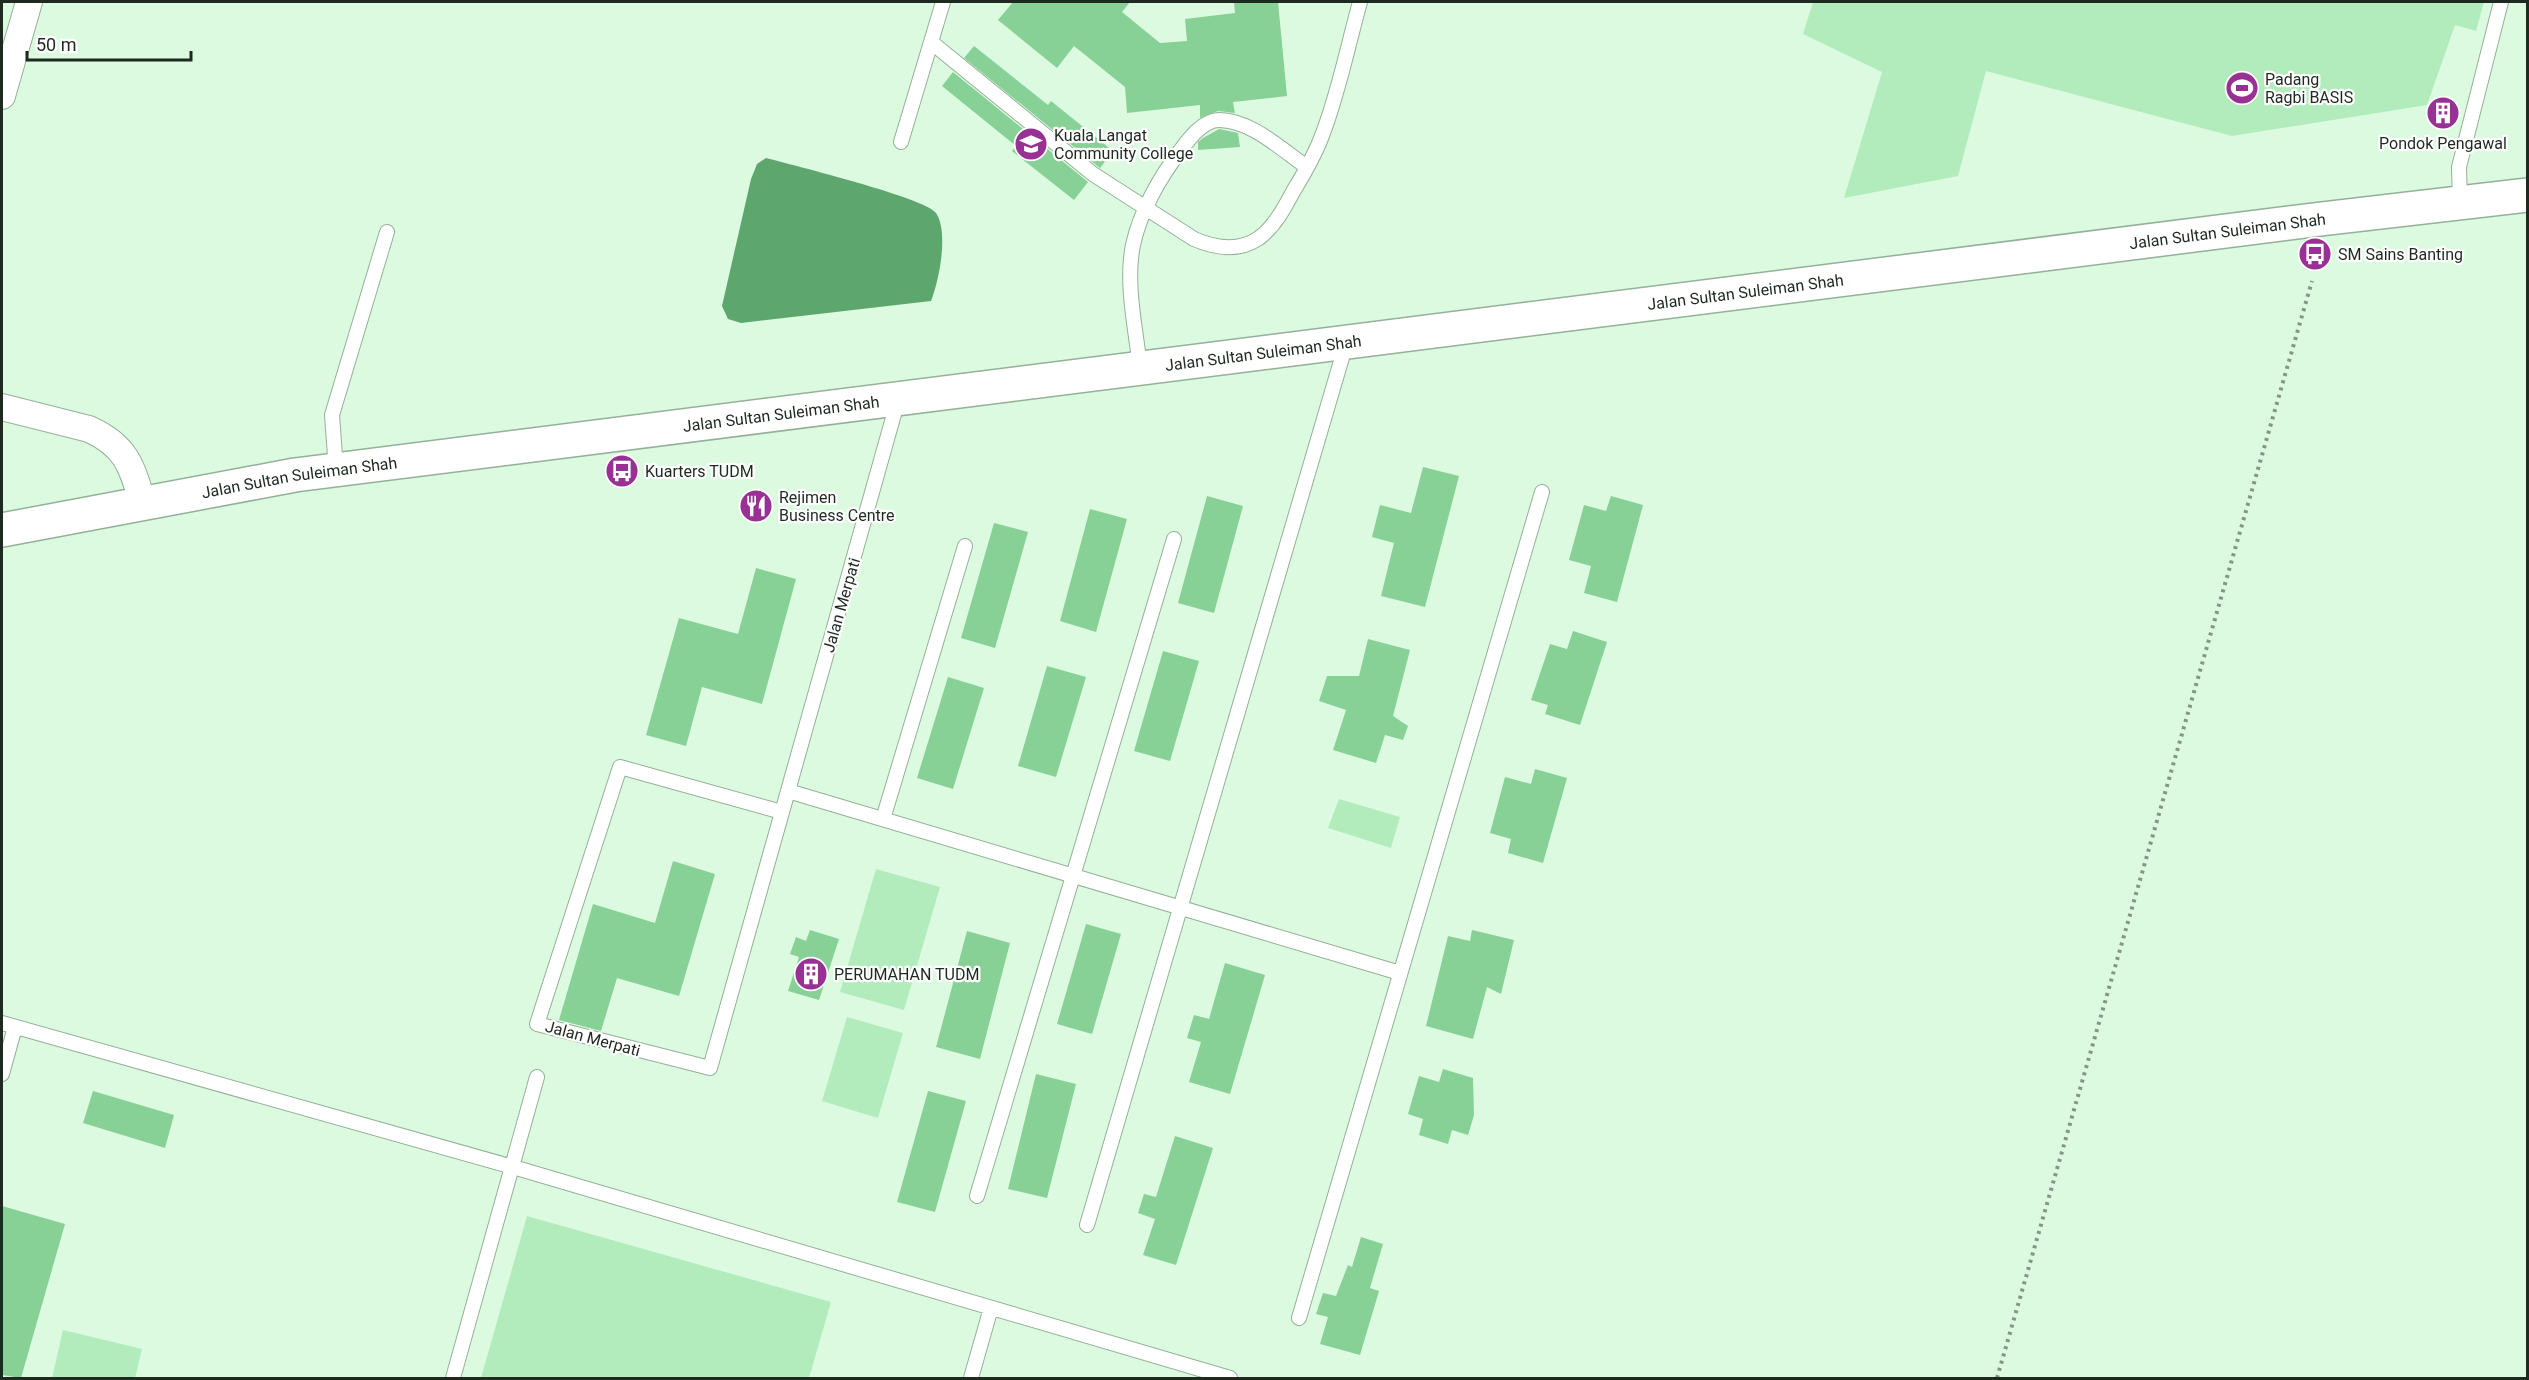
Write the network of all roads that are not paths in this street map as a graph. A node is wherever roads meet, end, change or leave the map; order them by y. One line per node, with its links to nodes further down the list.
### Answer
1 (29, 2): 6 (street)
2 (943, 2): 5 (lane)
3 (1360, 2): 9 (lane)
4 (2501, 2): 11 (lane)
5 (931, 42): 8 (lane); 12 (lane)
6 (8, 45): 7 (street)
7 (2, 96)
8 (901, 142)
9 (1307, 167): 12 (lane); 12 (lane)
10 (2528, 195): 11 (street, Jalan Sultan Suleiman Shah)
11 (2460, 203): 14 (street, Jalan Sultan Suleiman Shah)
12 (1146, 208): 15 (lane)
13 (387, 232): 18 (lane)
14 (1347, 342): 15 (street, Jalan Sultan Suleiman Shah); 28 (lane)
15 (1140, 368): 16 (street, Jalan Sultan Suleiman Shah)
16 (899, 398): 18 (street, Jalan Sultan Suleiman Shah); 24 (lane, Jalan Merpati)
17 (2, 407): 20 (street)
18 (336, 470): 20 (street, Jalan Sultan Suleiman Shah)
19 (1542, 492): 29 (lane)
20 (143, 504): 21 (street, Jalan Sultan Suleiman Shah)
21 (2, 530)
22 (1174, 539): 27 (lane)
23 (965, 546): 26 (lane)
24 (788, 791): 25 (lane, Jalan Merpati); 26 (lane)
25 (782, 812): 25 (lane, Jalan Merpati)
26 (883, 819): 27 (lane)
27 (1073, 875): 28 (lane); 34 (lane)
28 (1181, 908): 29 (lane); 35 (lane)
29 (1400, 973): 37 (lane)
30 (8, 1025): 31 (lane); 33 (lane)
31 (2, 1074)
32 (537, 1077): 33 (lane)
33 (513, 1167): 36 (lane); 38 (lane)
34 (977, 1196)
35 (1087, 1225)
36 (991, 1308): 39 (lane); 40 (lane)
37 (1299, 1318)
38 (453, 1378)
39 (971, 1378)
40 (1230, 1378)

